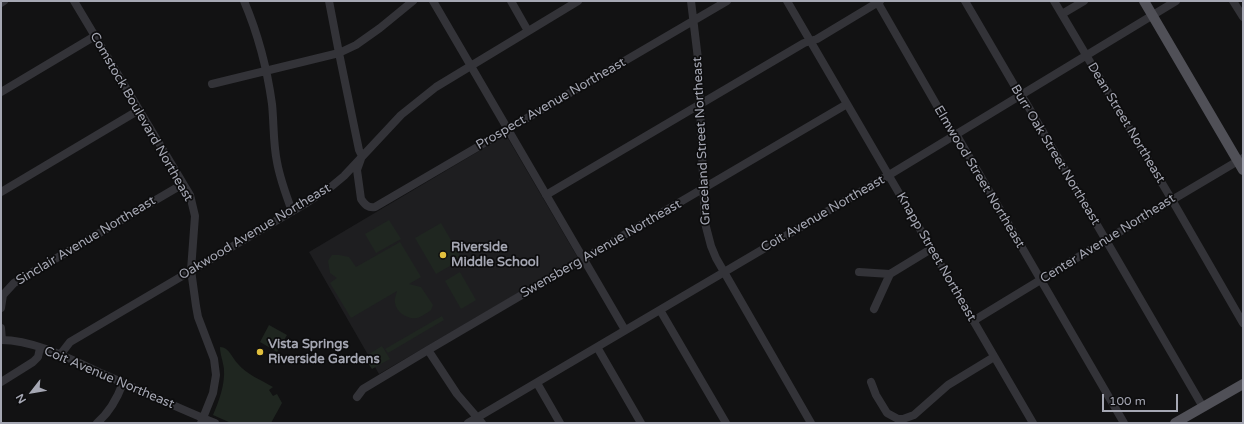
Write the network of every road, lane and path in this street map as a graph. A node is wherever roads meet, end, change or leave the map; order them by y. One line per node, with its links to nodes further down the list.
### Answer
1 (4, 1): 19 (street)
2 (74, 1): 25 (street, Comstock Boulevard Northeast)
3 (244, 1): 30 (street)
4 (329, 1): 27 (street)
5 (413, 1): 27 (street)
6 (433, 1): 29 (street)
7 (511, 1): 24 (street)
8 (578, 1): 24 (street, Oakwood Avenue Northeast)
9 (691, 1): 23 (street, Graceland Street Northeast)
10 (727, 1): 23 (street, Prospect Avenue Northeast)
11 (788, 1): 26 (street, Knapp Street Northeast)
12 (965, 1): 33 (street, Burr Oak Street Northeast)
13 (1054, 1): 20 (street, Dean Street Northeast)
14 (1084, 1): 20 (street)
15 (1144, 1): 21 (main road)
16 (1176, 1): 21 (street, Coit Avenue Northeast)
17 (1233, 1): 22 (street)
18 (879, 2): 26 (street); 38 (street, Elmwood Street Northeast)
19 (1, 3)
20 (1062, 14): 28 (street, Dean Street Northeast)
21 (1153, 15): 28 (street, Coit Avenue Northeast); 40 (main road)
22 (1243, 17)
23 (694, 21): 35 (street, Graceland Street Northeast); 37 (street, Prospect Avenue Northeast)
24 (528, 31): 29 (street, Oakwood Avenue Northeast)
25 (95, 36): 32 (street); 36 (street, Comstock Boulevard Northeast)
26 (810, 41): 34 (street, Knapp Street Northeast); 35 (street)
27 (339, 53): 30 (street); 39 (street)
28 (1086, 55): 33 (street, Coit Avenue Northeast); 47 (street, Dean Street Northeast)
29 (471, 65): 37 (street); 39 (street, Oakwood Avenue Northeast)
30 (266, 70): 31 (street); 48 (street)
31 (212, 84)
32 (1, 92)
33 (1021, 95): 38 (street, Coit Avenue Northeast); 49 (street, Burr Oak Street Northeast)
34 (847, 104): 42 (street, Knapp Street Northeast); 44 (street, Swensberg Avenue Northeast)
35 (700, 105): 44 (street, Graceland Street Northeast); 46 (street)
36 (139, 110): 43 (street, Comstock Boulevard Northeast); 45 (street)
37 (508, 129): 39 (street, Prospect Avenue Northeast); 46 (street)
38 (956, 134): 42 (street, Coit Avenue Northeast); 56 (street, Elmwood Street Northeast)
39 (362, 156): 48 (street, Oakwood Avenue Northeast)
40 (1240, 159): 41 (main road); 47 (street, Center Avenue Northeast)
41 (1243, 170)
42 (888, 175): 50 (street, Knapp Street Northeast); 53 (street, Coit Avenue Northeast)
43 (182, 184): 52 (street, Comstock Boulevard Northeast); 57 (street, Sinclair Avenue Northeast)
44 (704, 188): 51 (street, Swensberg Avenue Northeast); 53 (street, Graceland Street Northeast)
45 (1, 192)
46 (546, 195): 51 (street)
47 (1172, 200): 49 (street, Center Avenue Northeast); 61 (street, Dean Street Northeast)
48 (292, 211): 52 (street, Oakwood Avenue Northeast)
49 (1106, 240): 56 (street, Center Avenue Northeast); 76 (street, Burr Oak Street Northeast)
50 (931, 249): 55 (street); 60 (street, Knapp Street Northeast)
51 (583, 259): 63 (street); 67 (street, Swensberg Avenue Northeast)
52 (191, 270): 68 (street, Oakwood Avenue Northeast); 77 (street, Comstock Boulevard Northeast)
53 (724, 272): 59 (street, Coit Avenue Northeast); 85 (street, Graceland Street Northeast)
54 (859, 272): 55 (street)
55 (890, 274): 58 (street)
56 (1041, 281): 60 (street, Center Avenue Northeast); 87 (street, Elmwood Street Northeast)
57 (1, 308)
58 (874, 309)
59 (660, 310): 63 (street, Coit Avenue Northeast); 84 (street)
60 (974, 322): 69 (street, Knapp Street Northeast)
61 (1243, 323)
62 (1, 328): 64 (street)
63 (625, 330): 65 (street, Coit Avenue Northeast)
64 (2, 340): 66 (street, Coit Avenue Northeast)
65 (597, 347): 73 (street, Coit Avenue Northeast); 83 (street)
66 (40, 348): 68 (street, Coit Avenue Northeast); 70 (street)
67 (428, 350): 75 (street, Swensberg Avenue Northeast); 78 (street)
68 (60, 355): 72 (street, Coit Avenue Northeast)
69 (994, 357): 71 (street); 86 (street, Knapp Street Northeast)
70 (1, 382)
71 (871, 382)
72 (123, 383): 77 (street, Coit Avenue Northeast); 79 (street)
73 (537, 383): 78 (street, Coit Avenue Northeast); 82 (street)
74 (1243, 384): 76 (main road)
75 (357, 397)
76 (1203, 407): 88 (main road)
77 (202, 420): 80 (street, Coit Avenue Northeast)
78 (480, 420): 81 (street, Coit Avenue Northeast)
79 (97, 423)
80 (215, 423)
81 (468, 423)
82 (560, 423)
83 (641, 423)
84 (726, 423)
85 (811, 423)
86 (1033, 423)
87 (1124, 423)
88 (1175, 423)

